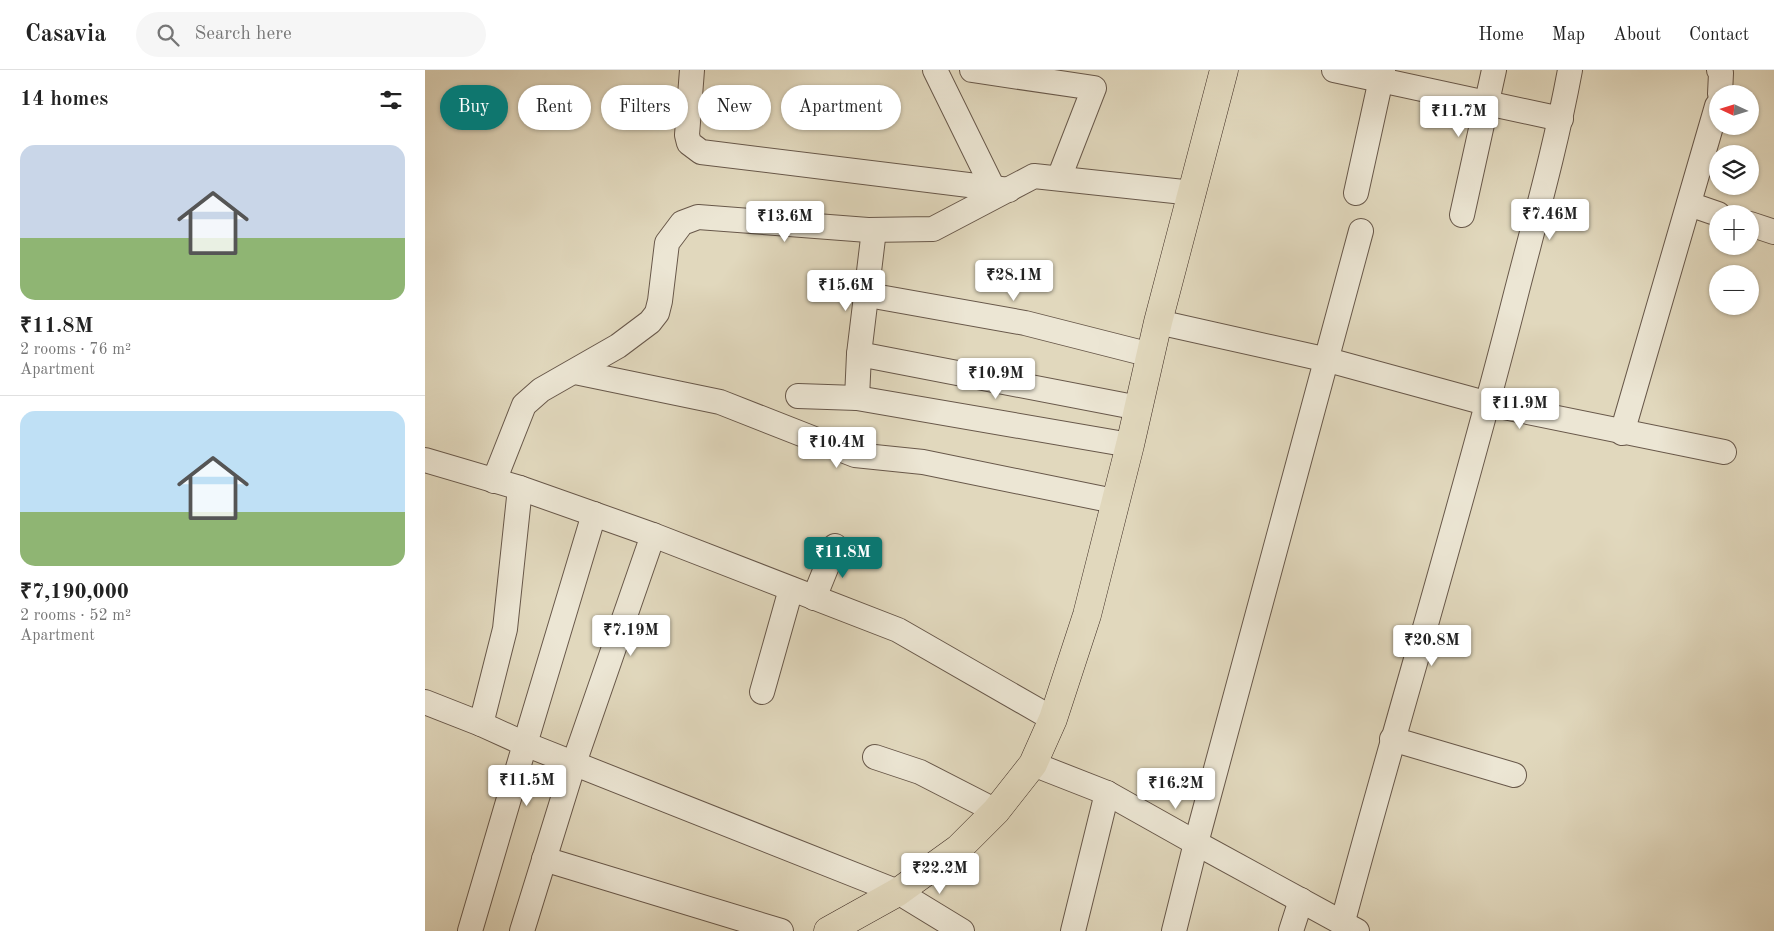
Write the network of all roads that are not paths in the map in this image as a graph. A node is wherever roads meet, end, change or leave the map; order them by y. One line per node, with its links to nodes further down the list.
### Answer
1 (692, 70): 15 (street)
2 (935, 70): 15 (street)
3 (972, 70): 14 (street)
4 (1224, 70): 16 (main road)
5 (1334, 70): 9 (street)
6 (1494, 70): 11 (street)
7 (1570, 70): 12 (street)
8 (1719, 70): 10 (street)
9 (1382, 75): 11 (street); 17 (street)
10 (1720, 85)
11 (1487, 102): 12 (street); 20 (street)
12 (1561, 119): 33 (street)
13 (1709, 134): 18 (street)
14 (1059, 178): 15 (street); 16 (street)
15 (1001, 189): 22 (street)
16 (1193, 193): 26 (main road)
17 (1356, 193)
18 (1689, 204): 19 (street); 35 (street)
19 (1709, 211)
20 (1462, 215)
21 (1759, 227): 24 (street)
22 (874, 230): 25 (street); 30 (street)
23 (1361, 230): 29 (street)
24 (1774, 232)
25 (868, 294): 27 (street); 28 (street)
26 (1158, 322): 28 (main road); 29 (street)
27 (859, 354): 32 (street); 34 (street)
28 (1151, 355): 34 (main road)
29 (1328, 360): 33 (street); 59 (street)
30 (575, 372): 39 (street); 41 (street)
31 (798, 396): 32 (street)
32 (857, 398): 36 (street)
33 (1489, 404): 35 (street); 51 (street)
34 (1139, 408): 36 (main road)
35 (1622, 433): 37 (street)
36 (1130, 445): 41 (main road)
37 (1724, 452)
38 (425, 460): 39 (street)
39 (494, 481): 40 (street)
40 (520, 488): 42 (street); 50 (street)
41 (1115, 501): 49 (main road)
42 (594, 514): 43 (street); 52 (street)
43 (653, 535): 45 (street); 54 (street)
44 (835, 546): 46 (street)
45 (791, 589): 46 (street); 47 (street)
46 (814, 598): 49 (street)
47 (762, 692)
48 (425, 702): 50 (street)
49 (1053, 719): 55 (main road)
50 (481, 724): 52 (street)
51 (1392, 738): 56 (street); 63 (street)
52 (525, 744): 54 (street); 64 (street)
53 (875, 757): 58 (street)
54 (574, 763): 60 (street); 61 (street)
55 (1033, 764): 57 (street); 58 (main road)
56 (1514, 775)
57 (1107, 793): 59 (street); 69 (street)
58 (997, 811): 61 (main road)
59 (1196, 843): 62 (street); 70 (street)
60 (544, 860): 65 (street); 66 (street)
61 (898, 892): 67 (main road); 68 (street)
62 (1301, 900): 63 (street); 71 (street)
63 (1350, 926)
64 (470, 931)
65 (522, 931)
66 (781, 931)
67 (828, 931)
68 (962, 931)
69 (1073, 931)
70 (1174, 931)
71 (1291, 931)

